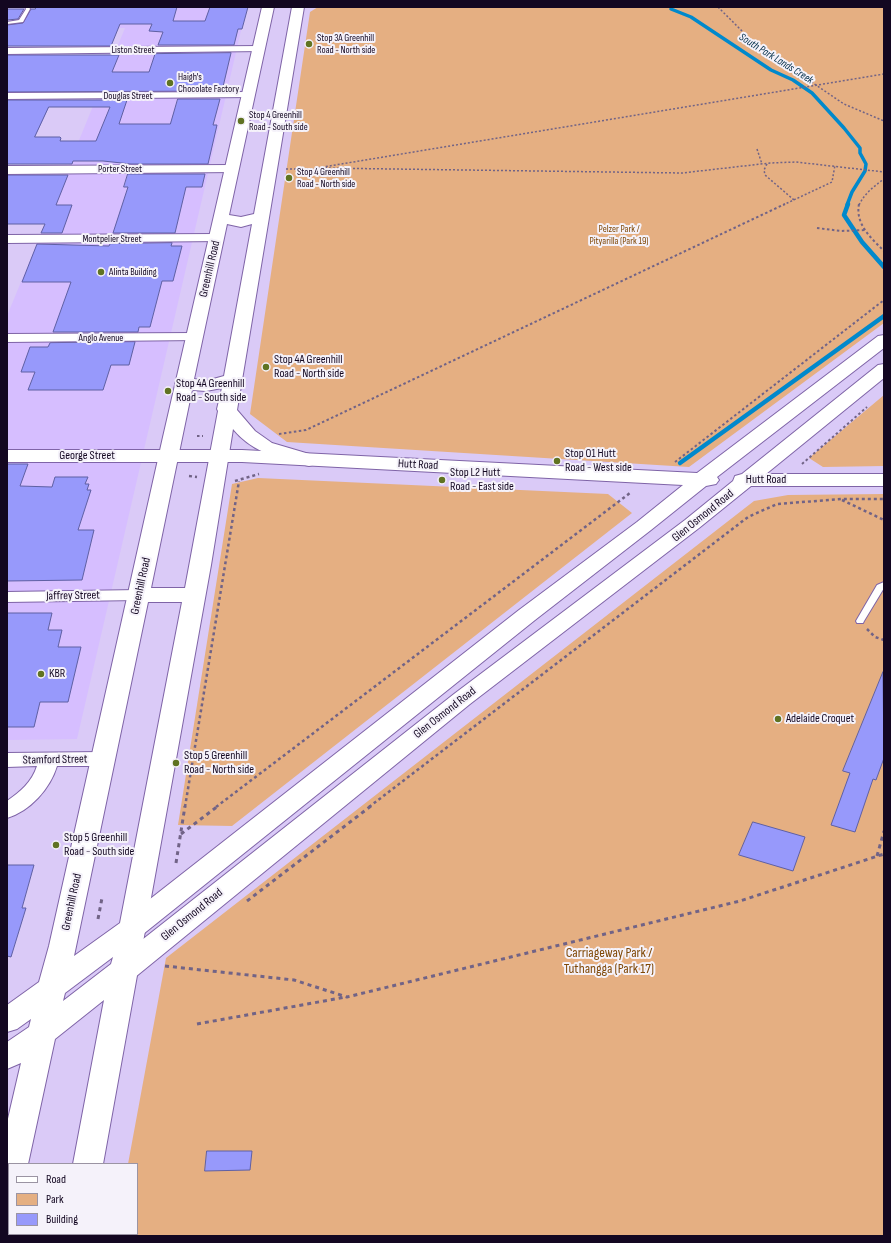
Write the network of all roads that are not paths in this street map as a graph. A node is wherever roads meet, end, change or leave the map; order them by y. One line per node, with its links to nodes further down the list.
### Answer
1 (27, 7): 4 (lane)
2 (298, 7): 5 (main road, Greenhill Road)
3 (265, 10): 6 (main road, Greenhill Road)
4 (7, 23)
5 (294, 26): 6 (main road); 11 (main road, Greenhill Road)
6 (272, 29): 7 (main road, Greenhill Road)
7 (259, 50): 8 (street, Liston Street); 9 (main road, Greenhill Road)
8 (7, 51)
9 (249, 95): 10 (street, Douglas Street); 11 (main road, Greenhill Road)
10 (7, 96)
11 (256, 125): 12 (main road, Greenhill Road); 14 (main road, Greenhill Road)
12 (232, 169): 13 (street, Porter Street); 15 (main road, Greenhill Road)
13 (7, 170)
14 (261, 217): 15 (main road); 22 (main road, Greenhill Road)
15 (221, 218): 16 (main road, Greenhill Road)
16 (217, 238): 17 (street, Montpelier Street); 19 (main road, Greenhill Road)
17 (7, 239)
18 (7, 338): 19 (street, Anglo Avenue)
19 (194, 338): 23 (main road, Greenhill Road)
20 (884, 340): 29 (main road)
21 (884, 369): 31 (main road, Glen Osmond Road)
22 (231, 380): 23 (main road); 24 (main road, Greenhill Road)
23 (184, 384): 27 (main road, Greenhill Road)
24 (226, 409): 25 (main road, Greenhill Road); 28 (main road)
25 (218, 455): 27 (main road, Hutt Road); 28 (main road, Hutt Road); 34 (main road, Greenhill Road)
26 (7, 456): 27 (main road, George Street)
27 (168, 456): 33 (main road, Greenhill Road)
28 (309, 460): 29 (main road, Hutt Road)
29 (701, 480): 31 (main road, Hutt Road); 41 (main road)
30 (884, 480): 31 (main road, Hutt Road)
31 (747, 481): 42 (main road, Glen Osmond Road)
32 (884, 585): 36 (lane)
33 (139, 595): 34 (main road); 35 (street, Jaffrey Street); 37 (main road, Greenhill Road)
34 (194, 595): 41 (main road, Greenhill Road)
35 (7, 597)
36 (860, 621)
37 (102, 759): 39 (street, Stamford Street); 43 (main road, Greenhill Road)
38 (7, 760): 39 (street, Stamford Street)
39 (49, 760): 40 (street)
40 (7, 811)
41 (132, 928): 42 (main road, Greenhill Road); 43 (main road)
42 (124, 970): 45 (main road, Glen Osmond Road); 49 (main road, Greenhill Road)
43 (52, 987): 44 (main road); 45 (main road, Greenhill Road)
44 (7, 1021)
45 (42, 1033): 46 (main road, Glen Osmond Road); 47 (main road, Greenhill Road)
46 (7, 1057)
47 (14, 1121): 48 (main road, Greenhill Road)
48 (13, 1163)
49 (88, 1163)

